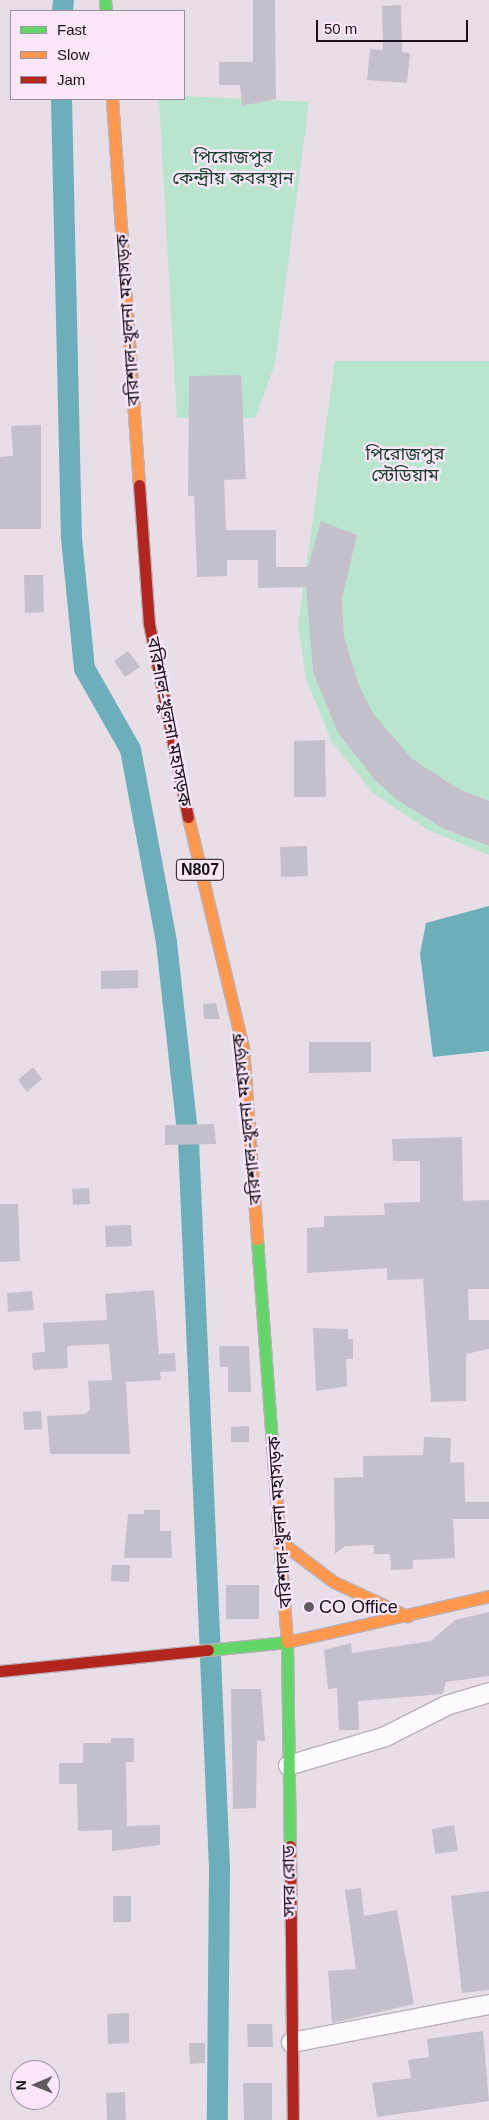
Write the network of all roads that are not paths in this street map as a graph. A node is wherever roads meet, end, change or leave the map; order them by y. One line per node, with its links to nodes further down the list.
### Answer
1 (112, 100): 2 (main road, বরিশাল-খুলনা মহাসড়ক / N807)
2 (282, 1543): 4 (main road); 5 (main road, বরিশাল-খুলনা মহাসড়ক / N807)
3 (489, 1596): 4 (main road)
4 (407, 1616): 5 (main road)
5 (288, 1642): 6 (main road); 8 (main road, সদর রোড)
6 (0, 1671)
7 (489, 1692): 8 (street)
8 (288, 1765): 10 (main road, সদর রোড)
9 (489, 2004): 10 (street)
10 (291, 2042): 11 (main road, সদর রোড)
11 (293, 2120)

